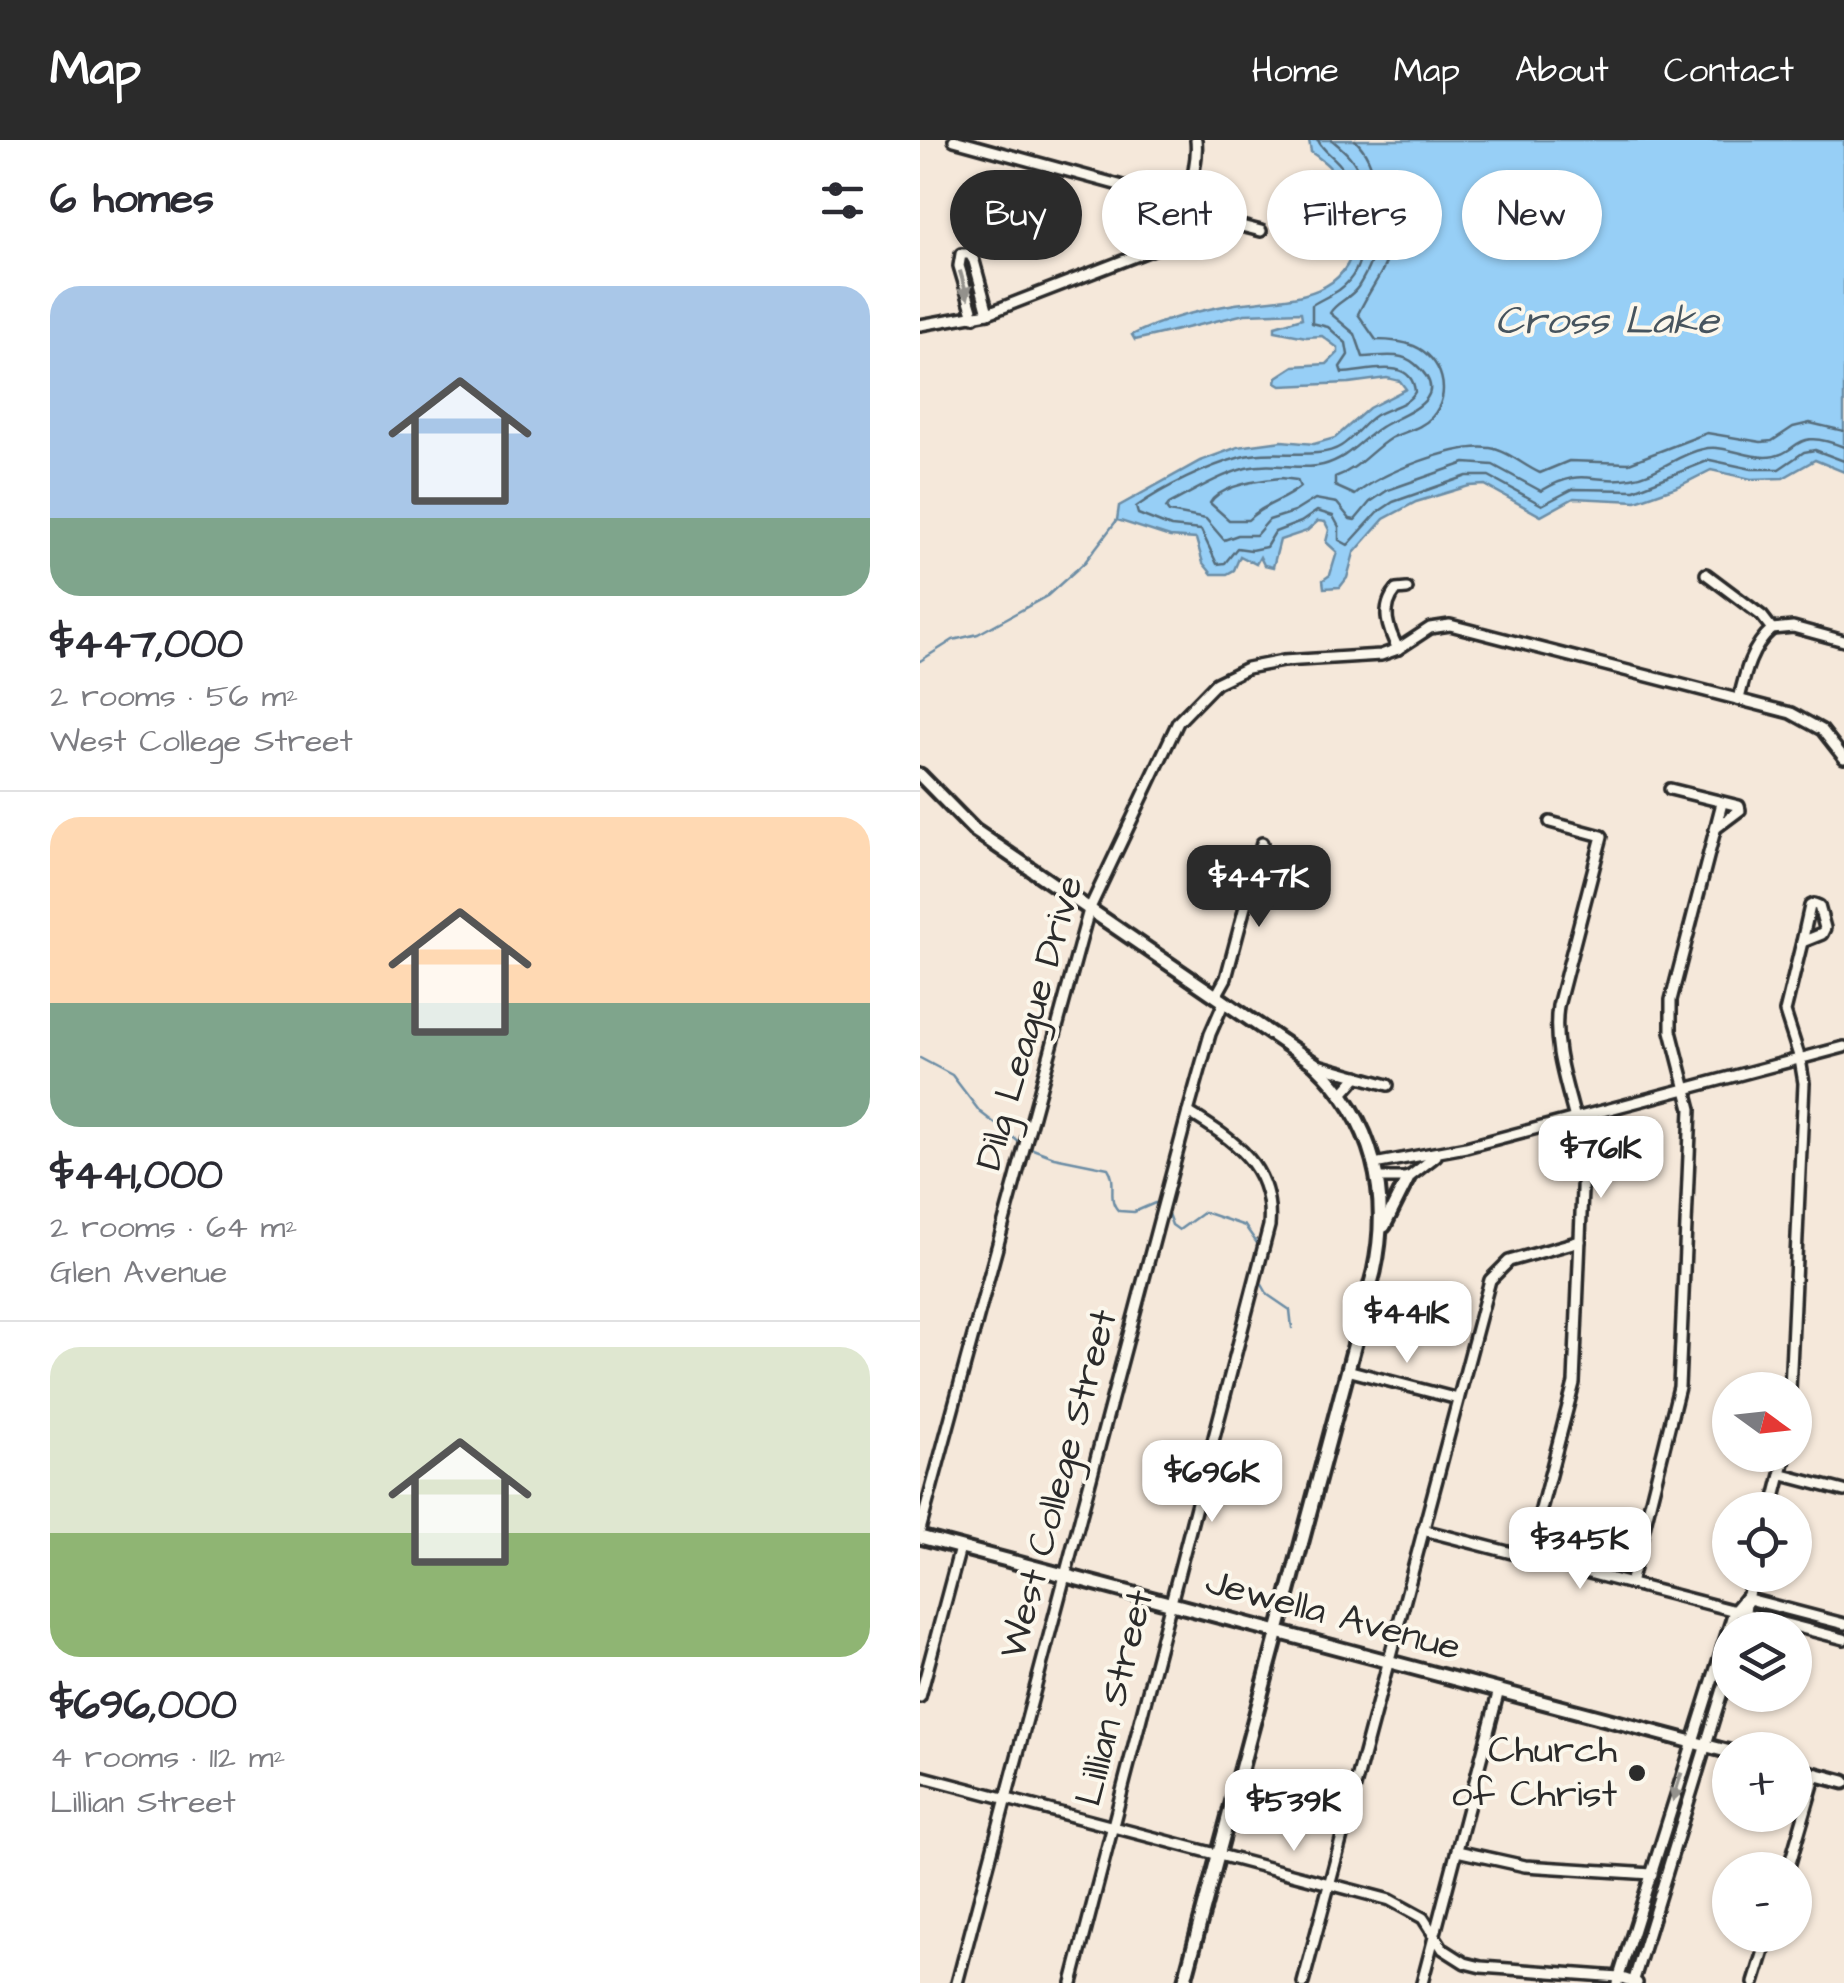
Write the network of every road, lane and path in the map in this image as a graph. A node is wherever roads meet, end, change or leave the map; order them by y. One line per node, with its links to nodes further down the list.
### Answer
1 (954, 140): 4 (street)
2 (1196, 140): 3 (street)
3 (1193, 170)
4 (1102, 180)
5 (1247, 228): 6 (street)
6 (1261, 232)
7 (1130, 260): 8 (street)
8 (988, 313): 9 (street); 9 (street, one-way to 9)
9 (974, 318): 10 (street)
10 (920, 325)
11 (1706, 574): 13 (street)
12 (1407, 589): 15 (street)
13 (1772, 630): 14 (street); 16 (street)
14 (1844, 641)
15 (1398, 649): 16 (street, Dilg League Drive); 24 (street, Dilg League Drive)
16 (1739, 699): 17 (street, Dilg League Drive)
17 (1844, 758)
18 (920, 775): 24 (main road)
19 (1670, 788): 20 (street)
20 (1722, 803): 22 (street); 22 (street)
21 (1550, 822): 35 (street)
22 (1716, 828): 32 (street)
23 (1262, 843): 26 (street, West College Street)
24 (1090, 910): 26 (main road); 51 (street, Dilg League Drive)
25 (1802, 942): 28 (street)
26 (1220, 999): 29 (main road); 34 (street, West College Street)
27 (1844, 1047): 28 (street)
28 (1800, 1058): 32 (street); 44 (street)
29 (1315, 1064): 30 (street); 33 (main road)
30 (1358, 1076): 31 (street); 33 (street)
31 (1388, 1085)
32 (1686, 1089): 35 (street); 55 (street)
33 (1342, 1094): 38 (main road)
34 (1188, 1112): 54 (street, West College Street); 58 (street, Lillian Street)
35 (1574, 1118): 36 (street); 42 (street)
36 (1438, 1154): 37 (street); 39 (street)
37 (1404, 1156): 38 (street); 39 (street)
38 (1374, 1164): 40 (main road)
39 (1412, 1175): 40 (street); 41 (main road)
40 (1378, 1178): 41 (main road)
41 (1382, 1230): 43 (main road)
42 (1580, 1241): 45 (street); 53 (street)
43 (1347, 1370): 45 (street); 64 (main road)
44 (1791, 1372)
45 (1458, 1400): 50 (street)
46 (1783, 1472): 47 (street)
47 (1783, 1475): 48 (street); 49 (street)
48 (1844, 1491)
49 (1778, 1492)
50 (1423, 1530): 53 (street); 66 (street)
51 (920, 1534): 52 (main road, Jewella Avenue)
52 (960, 1548): 54 (main road, Jewella Avenue); 68 (street)
53 (1528, 1559): 55 (street)
54 (1066, 1576): 58 (main road, Jewella Avenue); 77 (street, West College Street)
55 (1630, 1584): 59 (street)
56 (1747, 1592): 57 (street)
57 (1745, 1598): 59 (street); 61 (street); 62 (street)
58 (1172, 1604): 64 (main road, Jewella Avenue); 78 (street, Lillian Street)
59 (1734, 1611): 60 (street); 70 (street)
60 (1738, 1612)
61 (1746, 1612)
62 (1844, 1624)
63 (1812, 1630): 65 (street)
64 (1276, 1632): 66 (main road, Jewella Avenue); 81 (main road)
65 (1844, 1638)
66 (1388, 1661): 67 (main road, Jewella Avenue); 84 (street)
67 (1499, 1690): 70 (main road, Jewella Avenue); 79 (street)
68 (920, 1697)
69 (1715, 1712): 71 (street)
70 (1691, 1741): 71 (main road, Jewella Avenue); 82 (street, one-way to 82)
71 (1705, 1745): 72 (main road, Jewella Avenue); 83 (street)
72 (1712, 1747)
73 (1812, 1773): 74 (main road)
74 (1816, 1774): 76 (main road); 80 (street)
75 (920, 1776): 77 (street)
76 (1844, 1782)
77 (1006, 1799): 78 (street); 89 (street, West College Street)
78 (1114, 1826): 81 (street); 90 (street, Lillian Street)
79 (1456, 1851): 82 (street); 85 (street)
80 (1793, 1852)
81 (1218, 1854): 84 (street); 91 (main road)
82 (1650, 1874): 83 (street); 87 (street)
83 (1665, 1876): 88 (street)
84 (1329, 1883): 85 (street); 92 (street)
85 (1434, 1935): 87 (street); 93 (street)
86 (1764, 1952): 94 (street)
87 (1618, 1980): 88 (street)
88 (1635, 1982)
89 (958, 1983)
90 (1072, 1983)
91 (1184, 1983)
92 (1302, 1983)
93 (1422, 1983)
94 (1754, 1983)

